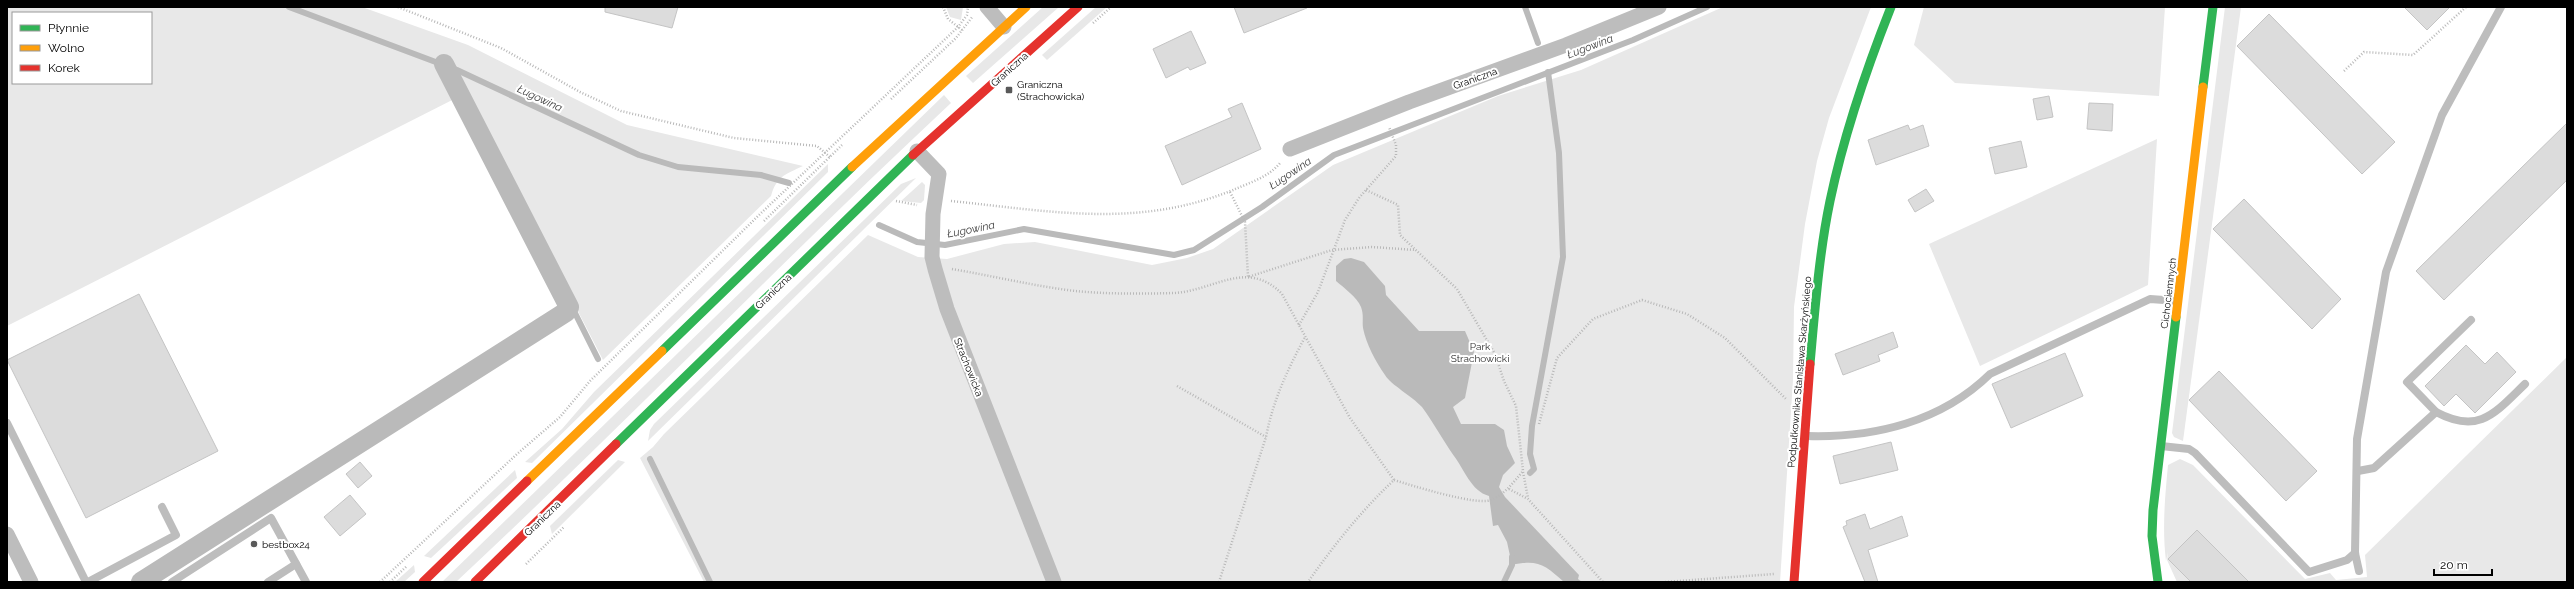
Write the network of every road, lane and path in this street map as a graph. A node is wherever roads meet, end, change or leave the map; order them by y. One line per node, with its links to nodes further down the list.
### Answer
1 (398, 7): 19 (path)
2 (943, 7): 13 (path)
3 (968, 7): 13 (path)
4 (987, 7): 14 (street)
5 (1026, 7): 14 (main road)
6 (1078, 7): 21 (main road, Graniczna)
7 (1112, 7): 15 (path)
8 (1659, 7): 20 (street, Graniczna)
9 (1891, 7): 43 (main road, Podpułkownika Stanisława Skarżyńskiego)
10 (2214, 7): 33 (main road, Cichociemnych)
11 (2466, 7): 17 (path)
12 (2501, 7): 47 (lane)
13 (958, 27): 16 (path); 64 (path)
14 (1004, 27): 65 (main road)
15 (1088, 27)
16 (962, 30)
17 (2344, 71)
18 (1387, 123): 22 (path)
19 (820, 148)
20 (1290, 149): 23 (path)
21 (917, 152): 25 (street, Strachowicka); 66 (main road, Graniczna)
22 (1366, 190): 29 (path); 30 (path)
23 (1230, 192): 25 (path); 32 (path)
24 (901, 197): 26 (path)
25 (935, 200): 31 (street, Strachowicka)
26 (896, 201): 27 (path); 28 (path)
27 (919, 205)
28 (891, 207)
29 (1332, 250): 30 (path); 32 (path); 35 (path)
30 (1416, 250): 46 (path)
31 (933, 263): 32 (path); 67 (street, Strachowicka)
32 (1248, 277): 35 (path)
33 (2178, 301): 43 (lane); 45 (main road, Cichociemnych)
34 (2471, 320): 40 (lane)
35 (1298, 325): 36 (path)
36 (1305, 337): 44 (path); 48 (path)
37 (2525, 384): 40 (lane)
38 (1177, 386): 44 (path)
39 (1790, 403): 42 (path)
40 (2436, 412): 47 (lane)
41 (7, 423): 60 (lane)
42 (1539, 424)
43 (1804, 436): 72 (main road, Podpułkownika Stanisława Skarżyńskiego)
44 (1266, 437): 68 (path)
45 (2160, 446): 54 (lane); 73 (main road, Cichociemnych)
46 (1523, 471): 49 (path); 50 (path)
47 (2358, 471): 54 (lane)
48 (1394, 480): 49 (path); 69 (path)
49 (1509, 489): 50 (path)
50 (1528, 499): 70 (path)
51 (162, 507): 60 (lane)
52 (565, 526): 56 (path)
53 (7, 534): 59 (street)
54 (2355, 553): 57 (lane)
55 (296, 564): 61 (lane); 62 (lane); 63 (lane)
56 (523, 567)
57 (2359, 571)
58 (1776, 574): 71 (path)
59 (30, 582)
60 (87, 582)
61 (172, 582)
62 (268, 582)
63 (306, 582)
64 (380, 582)
65 (423, 582)
66 (475, 582)
67 (1054, 582)
68 (1219, 582)
69 (1308, 582)
70 (1602, 582)
71 (1665, 582)
72 (1794, 582)
73 (2158, 582)

